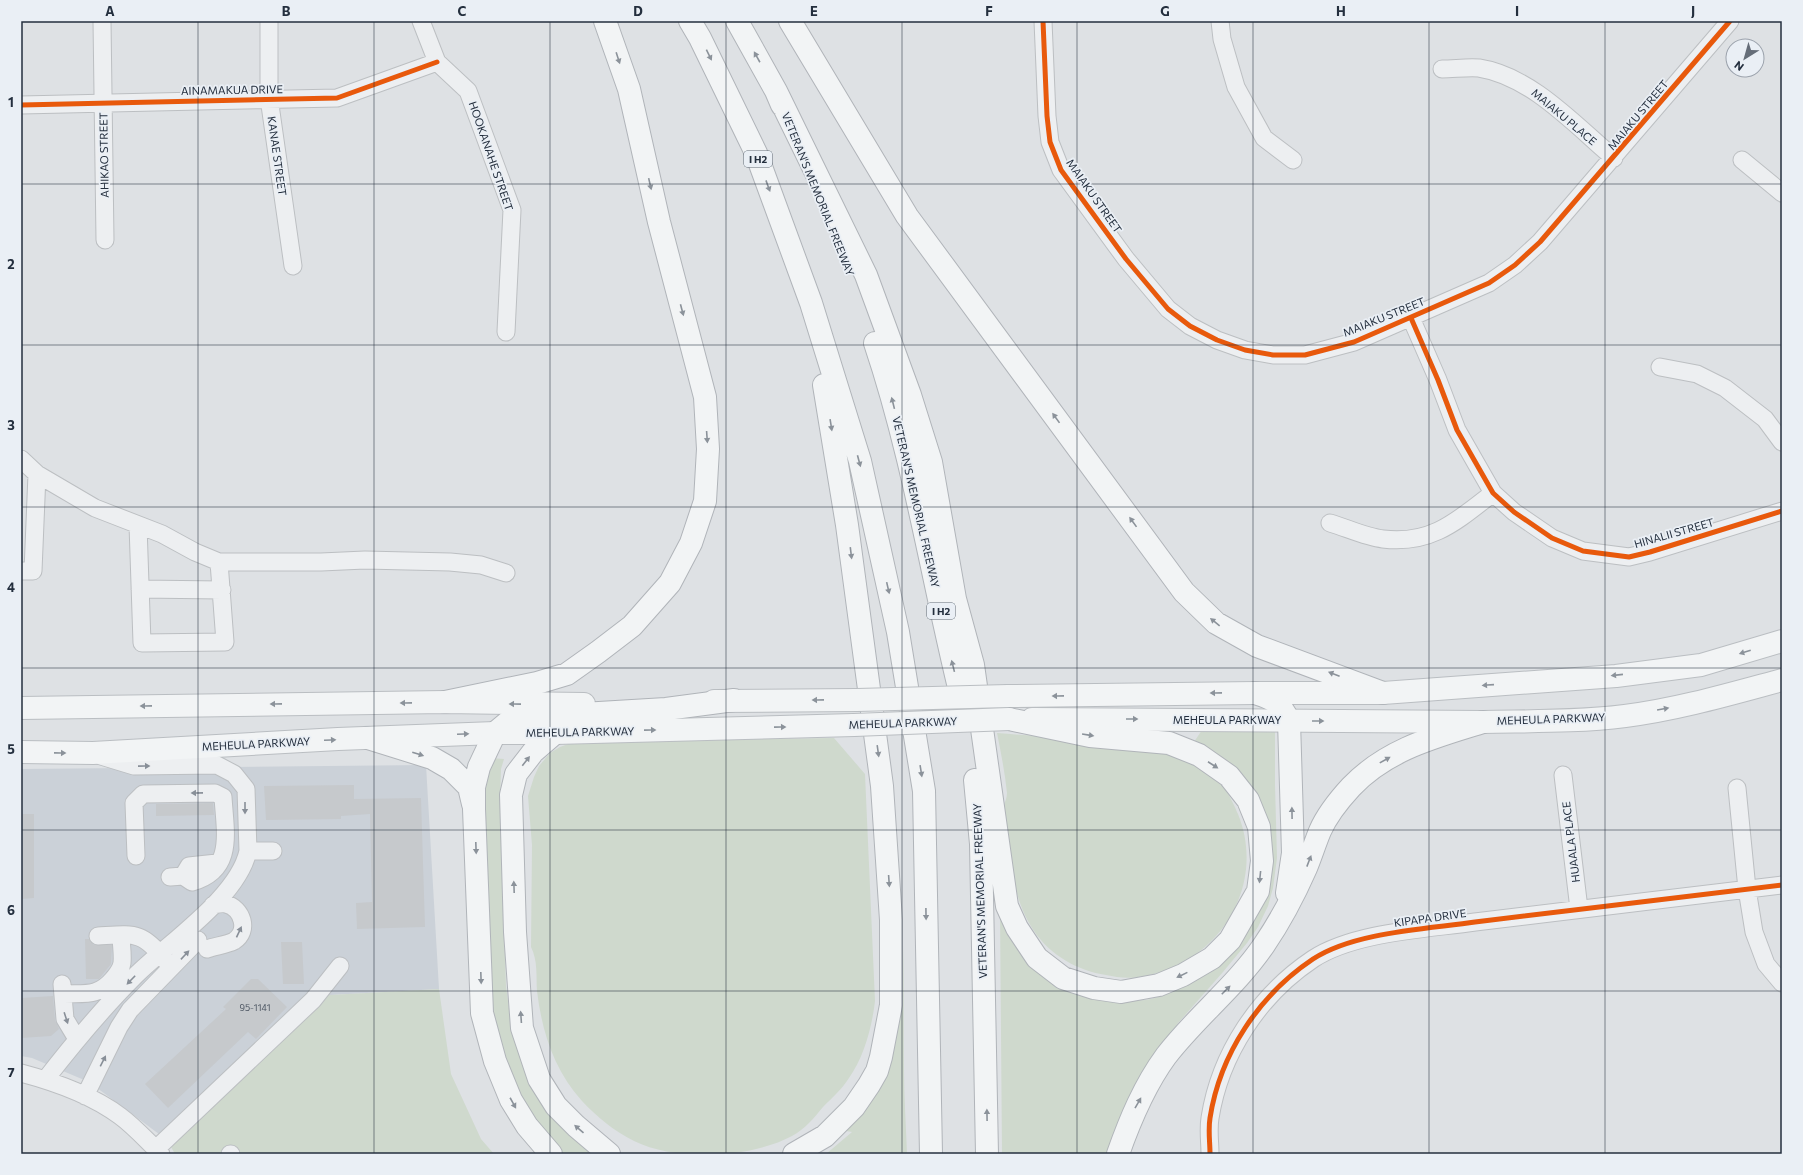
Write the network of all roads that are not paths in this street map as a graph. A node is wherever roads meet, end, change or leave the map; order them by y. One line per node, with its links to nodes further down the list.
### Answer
1 (102, 21): 15 (street, AHIKAO STREET)
2 (269, 21): 14 (street, KANAE STREET)
3 (421, 21): 11 (street, HOOKANAHE STREET)
4 (605, 21): 44 (main road, one-way to 44)
5 (690, 21): 23 (main road, I H2, one-way to 23)
6 (737, 21): 13 (main road, VETERAN'S MEMORIAL FREEWAY / I H2, one-way to 6)
7 (790, 21): 42 (main road, one-way to 7)
8 (1043, 21): 24 (street, MAIAKU STREET)
9 (1220, 21): 18 (street)
10 (1725, 23): 17 (street, MAIAKU STREET)
11 (437, 62): 14 (street, AINAMAKUA DRIVE); 25 (street, HOOKANAHE STREET)
12 (1442, 69): 17 (street, MAIAKU PLACE)
13 (776, 91): 46 (main road, one-way to 13); 82 (main road, VETERAN'S MEMORIAL FREEWAY / I H2, one-way to 13)
14 (269, 98): 15 (street, AINAMAKUA DRIVE); 22 (street, KANAE STREET)
15 (103, 103): 16 (street, AINAMAKUA DRIVE); 21 (street, AHIKAO STREET)
16 (21, 105)
17 (1614, 158): 24 (street, MAIAKU STREET)
18 (1293, 160)
19 (1742, 160): 20 (street)
20 (1782, 193)
21 (105, 240)
22 (293, 266)
23 (811, 303): 80 (main road, one-way to 80); 81 (main road, I H2, one-way to 81)
24 (1411, 318): 30 (street, HINALII STREET)
25 (506, 332)
26 (1660, 367): 27 (street)
27 (1782, 442)
28 (21, 459): 29 (street)
29 (37, 474): 33 (street); 35 (street)
30 (1493, 493): 31 (street, HINALII STREET); 32 (street)
31 (1782, 511)
32 (1330, 523)
33 (138, 525): 34 (street); 37 (street)
34 (219, 562): 36 (street); 38 (street)
35 (21, 571)
36 (506, 573)
37 (140, 589): 38 (street); 38 (street)
38 (222, 590)
39 (1782, 641): 42 (main road, one-way to 42)
40 (1782, 680): 48 (main road, MEHEULA PARKWAY, one-way to 40)
41 (1255, 693): 42 (main road); 43 (main road, one-way to 43, bridge); 47 (main road)
42 (1383, 693)
43 (734, 700): 44 (main road, one-way to 44); 49 (main road)
44 (445, 702): 45 (main road, one-way to 45)
45 (21, 708)
46 (1009, 719): 47 (main road, MEHEULA PARKWAY, one-way to 47); 50 (main road, MEHEULA PARKWAY, one-way to 46, bridge)
47 (1289, 720): 48 (main road, MEHEULA PARKWAY, one-way to 48); 65 (main road, one-way to 47)
48 (1482, 722): 65 (main road, one-way to 48)
49 (495, 732): 50 (main road, MEHEULA PARKWAY); 51 (main road, MEHEULA PARKWAY, one-way to 49); 56 (main road)
50 (555, 733): 79 (main road, one-way to 50)
51 (368, 738): 53 (main road, MEHEULA PARKWAY, one-way to 51); 56 (main road, one-way to 56)
52 (21, 752): 53 (main road, MEHEULA PARKWAY, one-way to 53)
53 (93, 753): 57 (street, one-way to 57)
54 (1563, 775): 64 (street, HUAALA PLACE)
55 (1737, 788): 62 (street)
56 (474, 809): 78 (main road, one-way to 78)
57 (248, 851): 58 (street); 63 (street)
58 (274, 851)
59 (136, 856): 60 (street, one-way to 59)
60 (176, 876)
61 (1782, 885): 62 (street, KIPAPA DRIVE)
62 (1747, 889): 64 (street, KIPAPA DRIVE); 72 (street)
63 (213, 905): 68 (street); 68 (street, one-way to 63)
64 (1579, 909): 84 (street, KIPAPA DRIVE)
65 (1278, 920): 83 (main road, one-way to 65)
66 (120, 935): 67 (street); 69 (street); 73 (street, one-way to 73)
67 (98, 936)
68 (198, 939): 69 (street); 71 (street, one-way to 68)
69 (159, 953): 71 (street); 73 (street, one-way to 73)
70 (340, 966): 77 (street)
71 (172, 969): 76 (street, one-way to 71)
72 (1782, 983)
73 (77, 1039): 75 (street)
74 (21, 1073): 75 (street)
75 (45, 1080): 76 (street)
76 (85, 1096): 77 (street)
77 (159, 1152)
78 (551, 1154)
79 (609, 1154)
80 (794, 1154)
81 (931, 1154)
82 (987, 1154)
83 (1118, 1154)
84 (1210, 1154)

